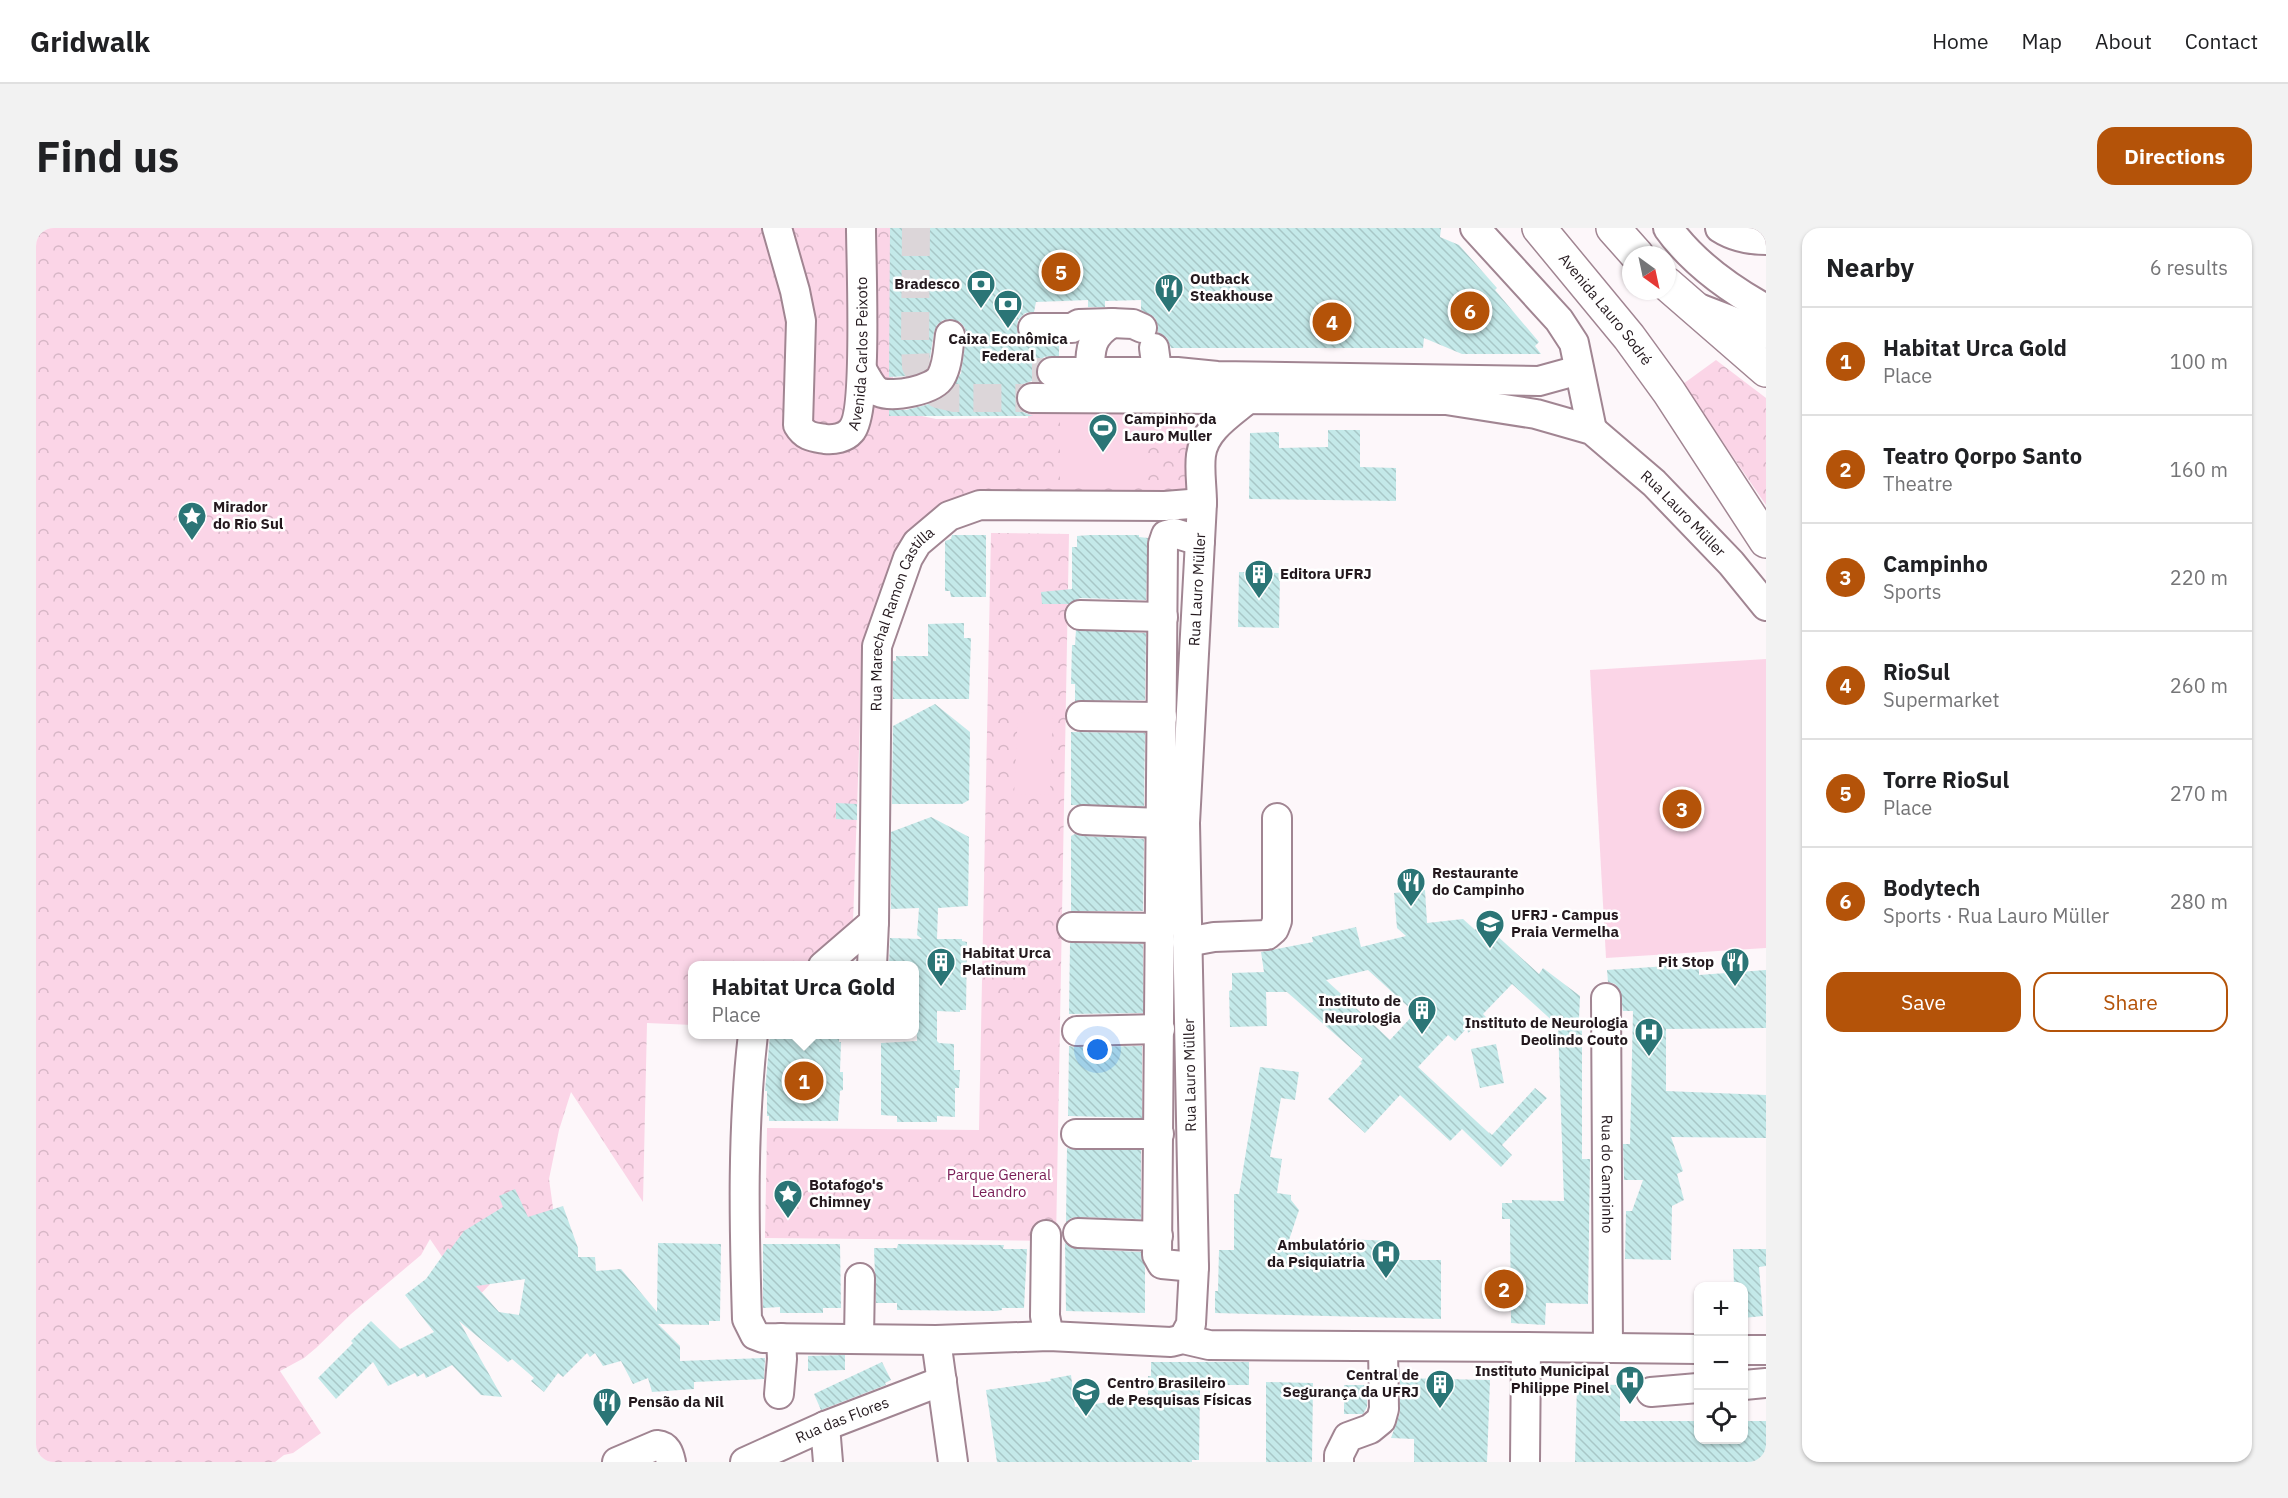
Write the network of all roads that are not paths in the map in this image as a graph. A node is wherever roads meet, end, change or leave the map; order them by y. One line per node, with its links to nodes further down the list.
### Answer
1 (777, 228): 20 (street, Avenida Carlos Peixoto)
2 (861, 228): 20 (street, Avenida Carlos Peixoto)
3 (1475, 228): 21 (street)
4 (1539, 228): 33 (highway, Avenida Lauro Sodré)
5 (1613, 228): 9 (highway)
6 (1668, 228): 12 (street)
7 (1720, 228): 8 (street)
8 (1766, 240)
9 (1629, 246)
10 (1676, 292): 11 (highway)
11 (1693, 306): 16 (street); 22 (highway)
12 (1766, 309)
13 (1112, 323): 15 (street); 18 (street); 18 (street); 19 (street)
14 (1033, 328): 15 (street)
15 (1072, 328): 19 (street)
16 (1766, 334)
17 (940, 335): 20 (street)
18 (1157, 356): 19 (street); 25 (street, Rua Lauro Müller)
19 (1090, 360): 23 (street)
20 (862, 370)
21 (1579, 370): 24 (street, Rua Lauro Müller); 30 (street)
22 (1766, 370)
23 (1052, 372)
24 (1539, 381): 26 (street, Rua Lauro Müller); 29 (street)
25 (1216, 387): 26 (street, Rua Lauro Müller); 27 (street, Rua Lauro Müller); 28 (street, Rua Lauro Müller)
26 (1418, 390): 28 (street, Rua Lauro Müller); 29 (street, Rua Lauro Müller)
27 (1032, 398)
28 (1248, 399): 31 (street, Rua Lauro Müller)
29 (1536, 414): 30 (street, Rua Lauro Müller)
30 (1592, 430): 34 (street, Rua Lauro Müller)
31 (1203, 502): 32 (street, Rua Lauro Müller); 42 (street, Rua Marechal Ramon Castilla)
32 (1200, 541): 36 (street); 45 (street, Rua Lauro Müller)
33 (1766, 541)
34 (1766, 606)
35 (1080, 615): 36 (street)
36 (1163, 616): 38 (street)
37 (1081, 716): 38 (street)
38 (1162, 717): 41 (street)
39 (1277, 818): 45 (street)
40 (1083, 820): 41 (street)
41 (1161, 823): 44 (street)
42 (874, 922): 46 (street); 47 (street, Rua Marechal Ramon Castilla)
43 (1072, 927): 44 (street)
44 (1161, 928): 49 (street)
45 (1187, 942): 57 (street, Rua Lauro Müller)
46 (829, 961)
47 (872, 961)
48 (1606, 998): 66 (street, Rua do Campinho)
49 (1160, 1029): 50 (street); 53 (street)
50 (1077, 1031)
51 (753, 1039): 60 (street)
52 (1076, 1134): 53 (street)
53 (1159, 1134): 56 (street)
54 (1078, 1233): 56 (street)
55 (1046, 1235): 59 (street)
56 (1158, 1236): 57 (street)
57 (1194, 1267): 62 (street, Rua Lauro Müller)
58 (861, 1278): 61 (street)
59 (1049, 1336): 62 (street); 63 (street)
60 (768, 1337): 61 (street); 75 (street)
61 (859, 1339): 63 (street)
62 (1183, 1339): 64 (street)
63 (936, 1340): 70 (street)
64 (1383, 1347): 65 (street); 82 (street)
65 (1526, 1347): 66 (street); 83 (street)
66 (1608, 1348): 67 (street)
67 (1694, 1349)
68 (1748, 1350): 69 (street)
69 (1766, 1350)
70 (942, 1381): 76 (street, Rua das Flores); 81 (street)
71 (1766, 1383): 72 (street)
72 (1748, 1385)
73 (1694, 1388): 74 (street)
74 (1652, 1392)
75 (779, 1394)
76 (825, 1426): 79 (street, Rua das Flores); 80 (street)
77 (667, 1454): 78 (street)
78 (617, 1462)
79 (745, 1462)
80 (828, 1462)
81 (953, 1462)
82 (1339, 1462)
83 (1525, 1462)

